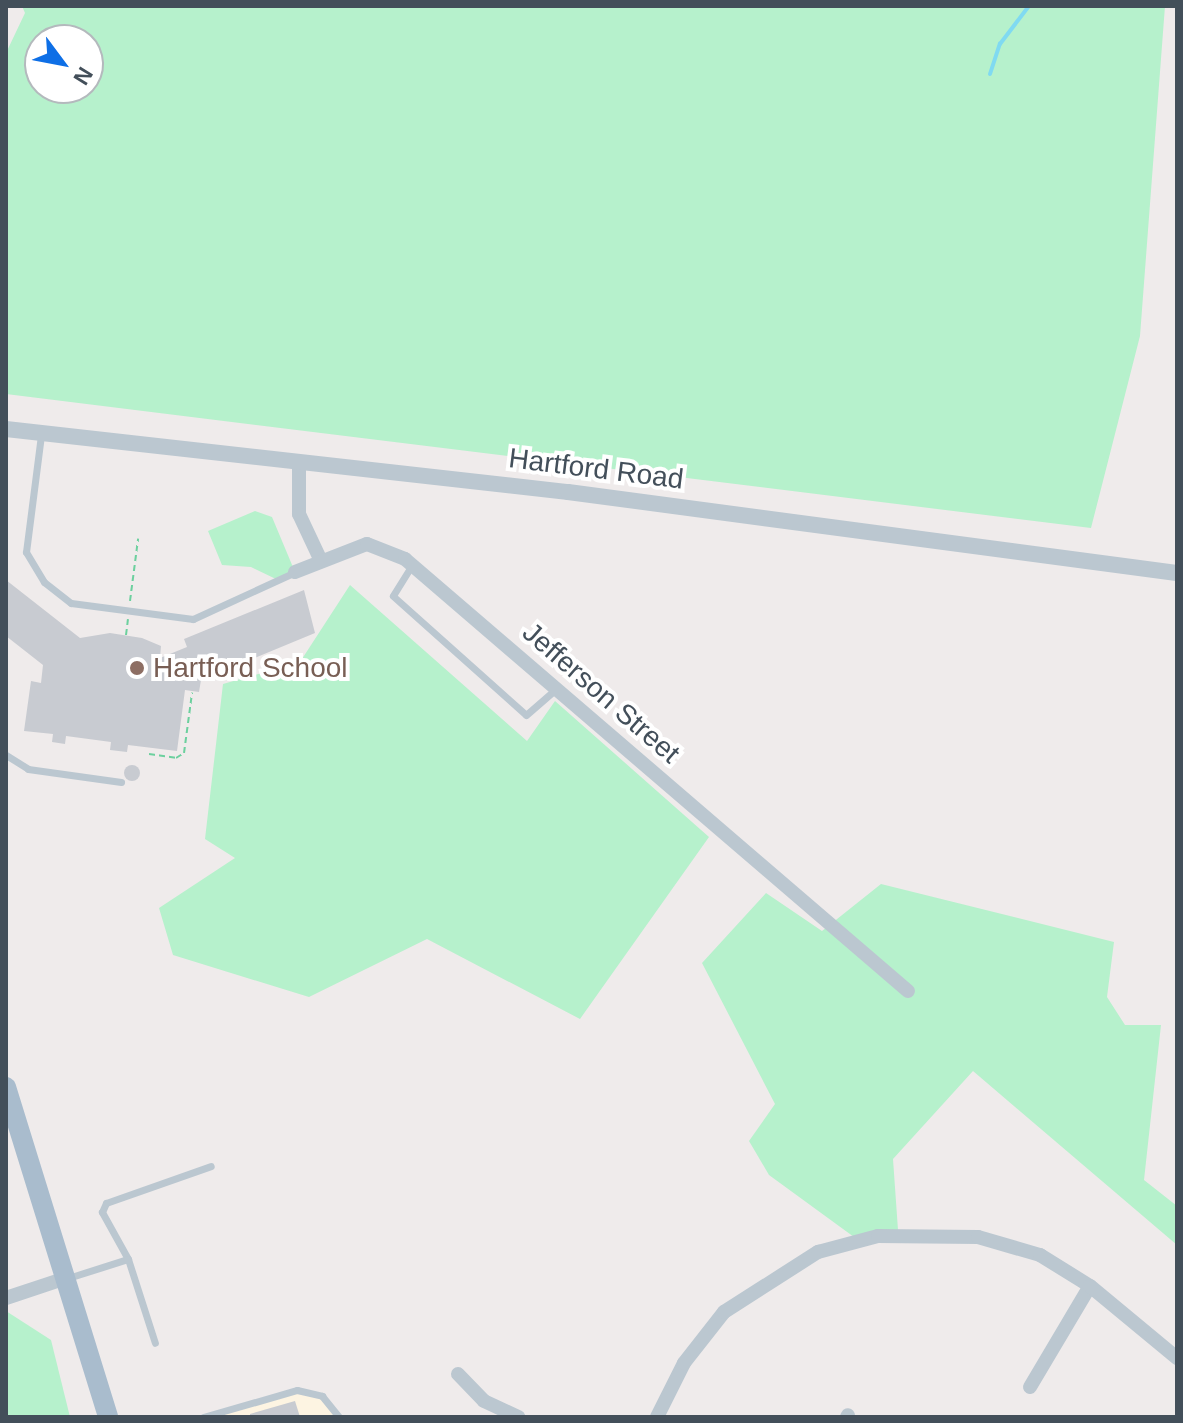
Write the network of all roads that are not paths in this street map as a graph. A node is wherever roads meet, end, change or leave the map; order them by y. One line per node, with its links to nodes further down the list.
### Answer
1 (6, 429): 2 (street, Hartford Road)
2 (41, 432): 3 (street, Hartford Road); 6 (lane)
3 (299, 465): 4 (street); 7 (street, Hartford Road)
4 (321, 561): 5 (street, Jefferson Street); 6 (street, Jefferson Street)
5 (412, 565): 8 (street, Jefferson Street); 8 (lane)
6 (295, 572)
7 (1177, 573)
8 (556, 689): 11 (street, Jefferson Street)
9 (6, 755): 10 (lane)
10 (121, 782)
11 (908, 991)
12 (6, 1087): 15 (main road)
13 (211, 1166): 14 (lane)
14 (128, 1259): 15 (lane); 18 (lane)
15 (66, 1278): 17 (street); 22 (main road)
16 (1090, 1286): 19 (street); 21 (street); 26 (street)
17 (6, 1298)
18 (155, 1343)
19 (1177, 1358)
20 (458, 1374): 25 (street)
21 (1030, 1387)
22 (108, 1417)
23 (203, 1417): 24 (lane)
24 (339, 1417)
25 (519, 1417)
26 (657, 1417)

